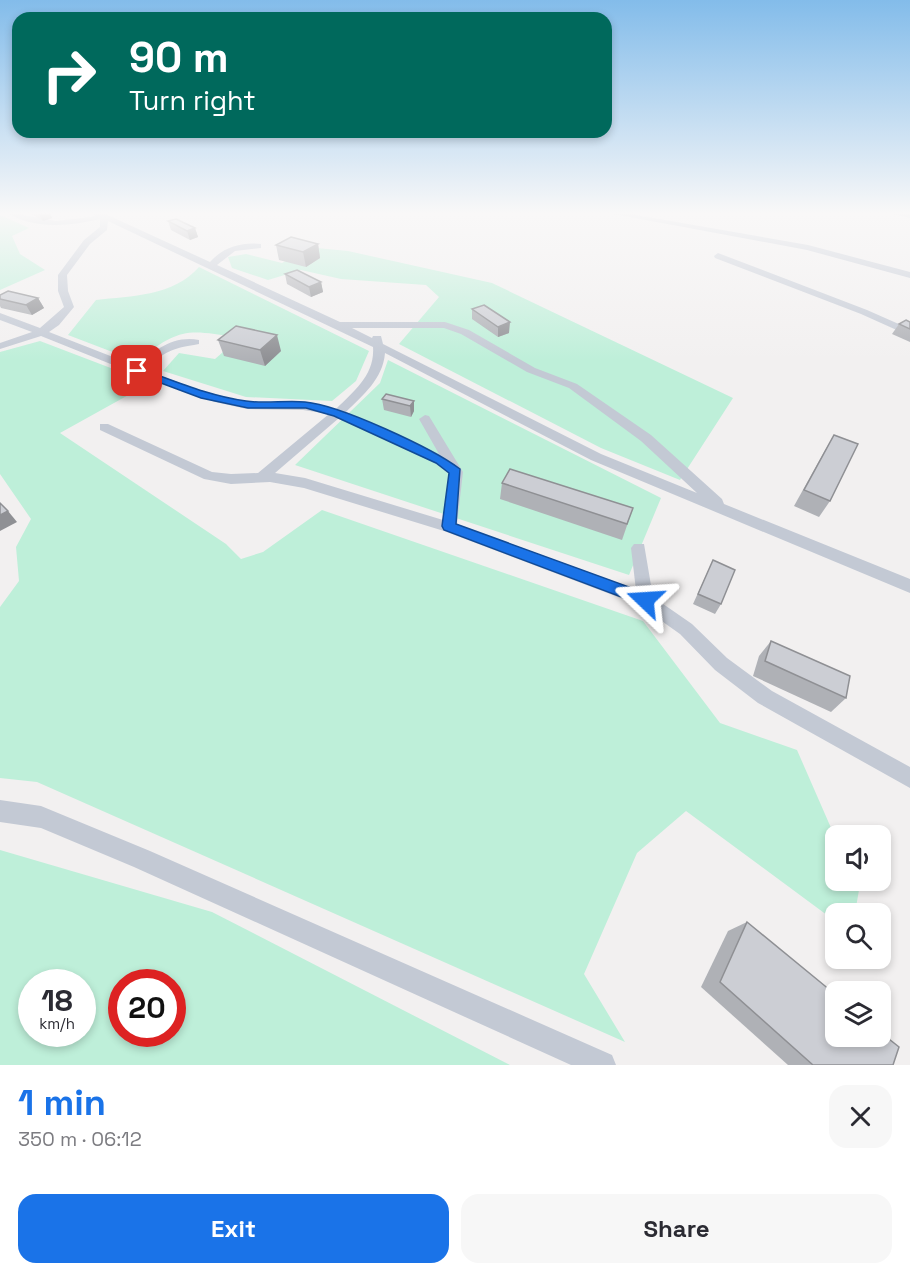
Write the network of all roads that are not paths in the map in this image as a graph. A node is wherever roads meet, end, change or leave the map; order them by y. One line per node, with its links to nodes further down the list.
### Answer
1 (72, 262): 11 (lane)
2 (206, 262): 6 (lane)
3 (215, 262): 6 (lane)
4 (733, 262): 12 (lane)
5 (860, 262): 7 (lane)
6 (213, 265): 9 (lane)
7 (910, 275)
8 (0, 316): 11 (lane)
9 (338, 325): 10 (lane); 15 (lane)
10 (391, 325): 15 (lane); 22 (lane)
11 (40, 333): 14 (lane); 16 (lane)
12 (910, 333)
13 (195, 342): 16 (lane)
14 (0, 346)
15 (380, 346): 17 (lane); 22 (lane)
16 (137, 371): 17 (lane)
17 (338, 413): 20 (lane); 21 (lane)
18 (425, 418): 20 (lane)
19 (104, 427): 21 (lane)
20 (456, 472): 23 (lane)
21 (261, 478): 23 (lane)
22 (726, 511): 25 (lane)
23 (449, 526): 26 (lane)
24 (639, 548): 26 (lane)
25 (910, 586)
26 (645, 600): 27 (lane)
27 (910, 778)
28 (0, 811): 29 (lane)
29 (602, 1065)

